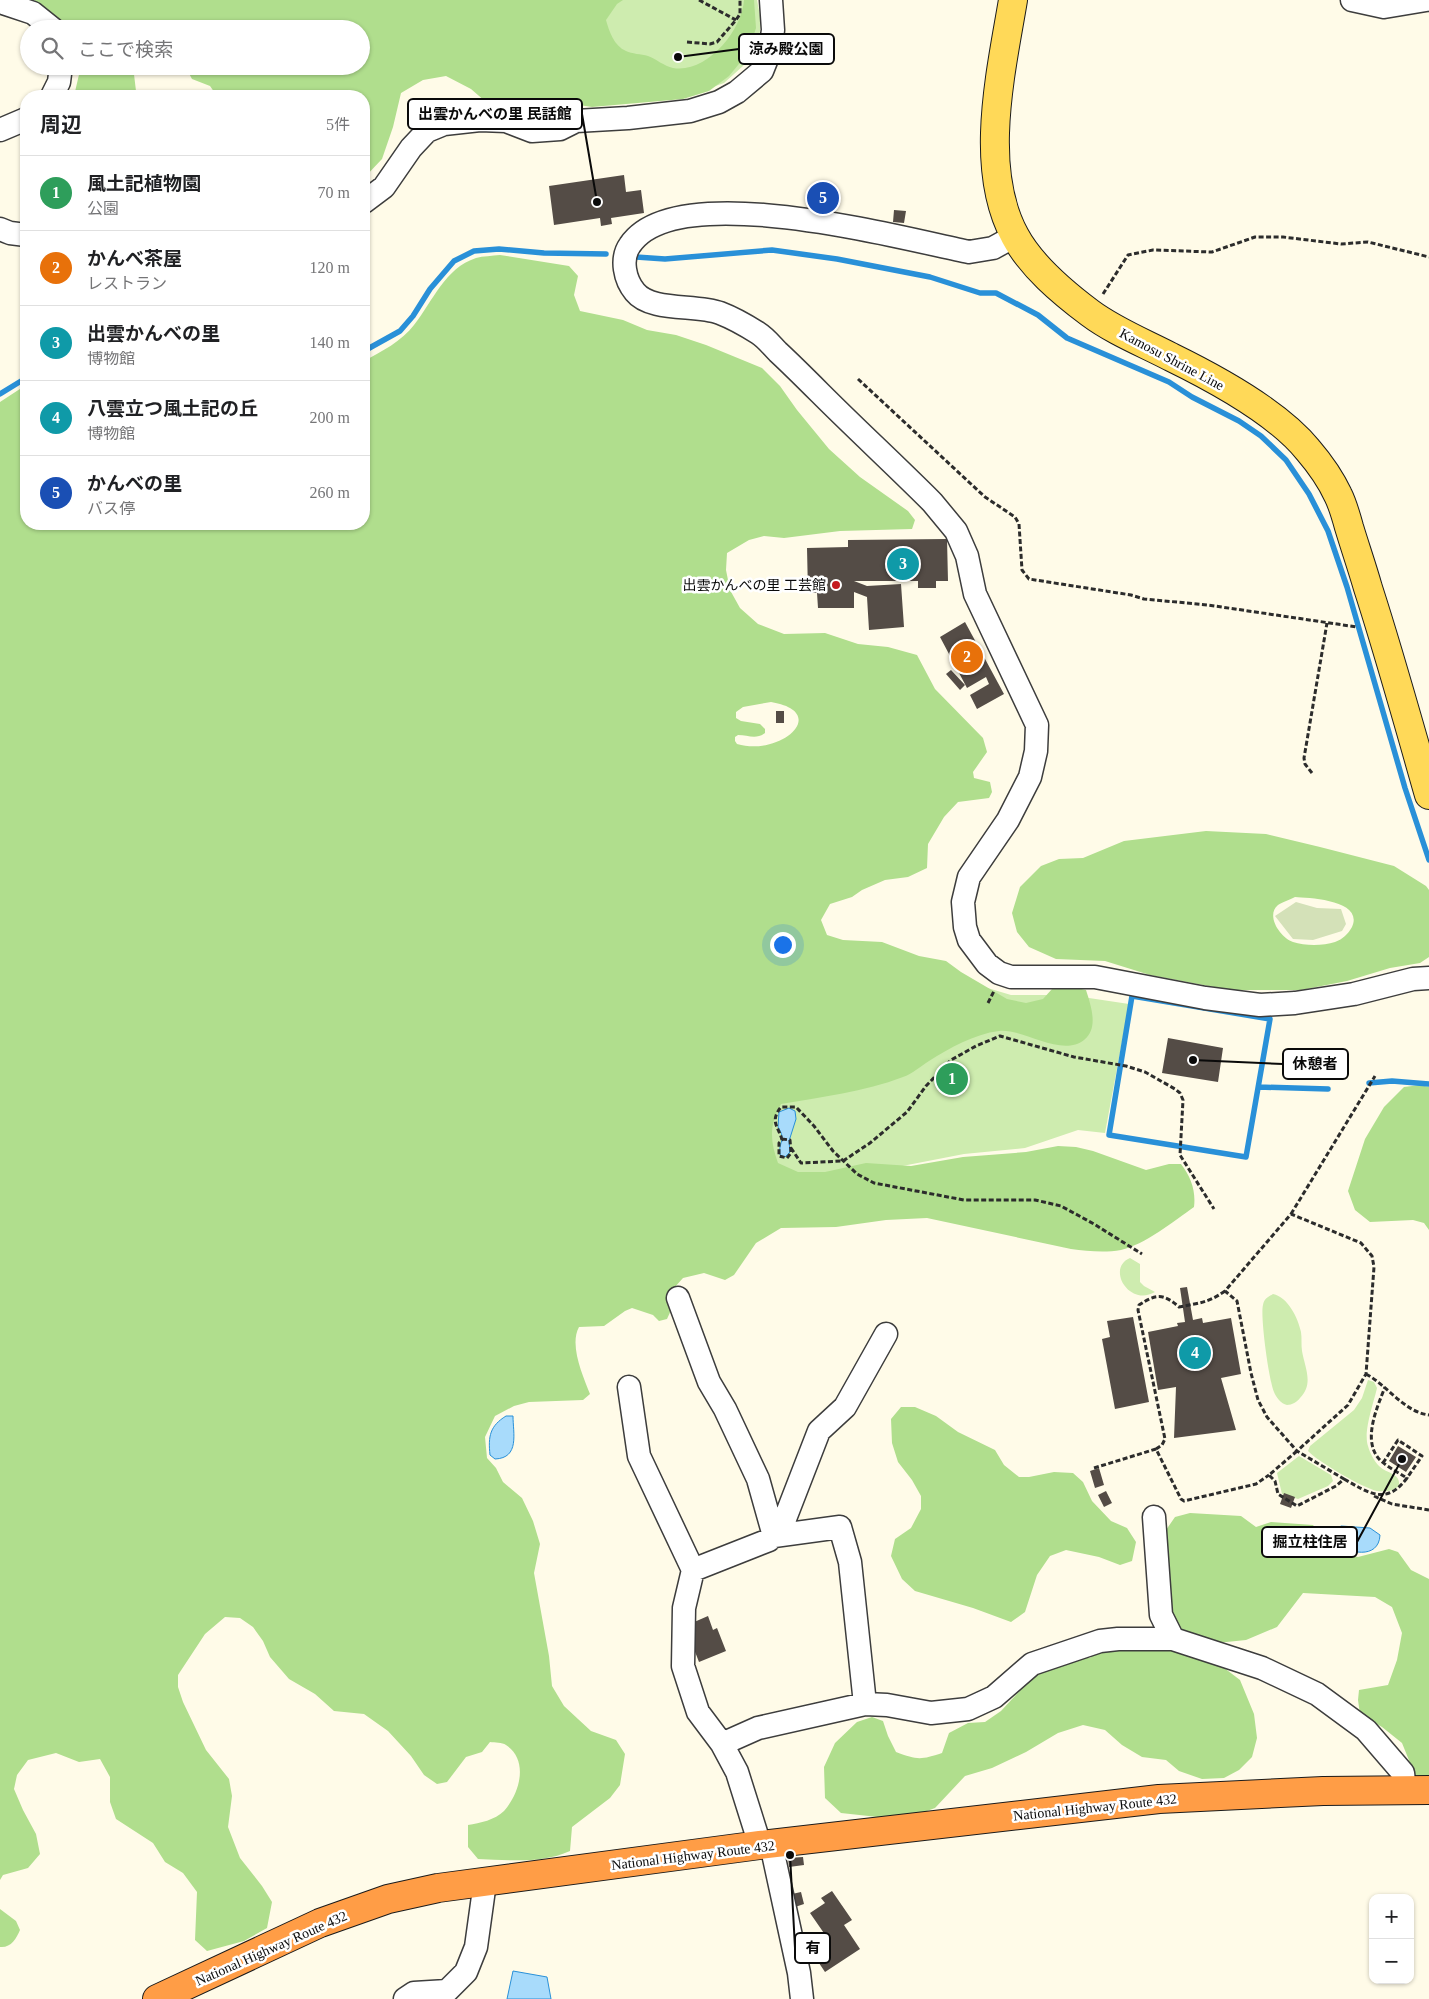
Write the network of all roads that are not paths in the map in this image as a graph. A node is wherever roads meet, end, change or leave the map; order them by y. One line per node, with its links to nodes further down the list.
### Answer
1 (771, 0): 11 (street)
2 (1014, 0): 14 (main road, Kamosu Shrine Line)
3 (1352, 0): 4 (street)
4 (1426, 0)
5 (0, 2): 6 (street)
6 (42, 20)
7 (60, 75): 8 (street)
8 (55, 90)
9 (20, 122): 10 (street)
10 (0, 130)
11 (370, 198)
12 (0, 229): 13 (street)
13 (20, 235)
14 (1015, 236): 15 (main road, Kamosu Shrine Line); 16 (street)
15 (1429, 794)
16 (1429, 978)
17 (678, 1298): 21 (street)
18 (886, 1334): 21 (street)
19 (629, 1387): 22 (street)
20 (1154, 1517): 23 (street)
21 (774, 1536): 22 (street); 24 (street)
22 (693, 1570): 25 (street)
23 (1173, 1639): 24 (street); 26 (street)
24 (865, 1704): 25 (street)
25 (722, 1744): 27 (street)
26 (1417, 1790): 27 (highway, National Highway Route 432)
27 (766, 1845): 28 (highway, National Highway Route 432); 31 (street)
28 (485, 1882): 29 (highway, National Highway Route 432); 30 (street)
29 (170, 1996)
30 (405, 1999)
31 (802, 1999)

